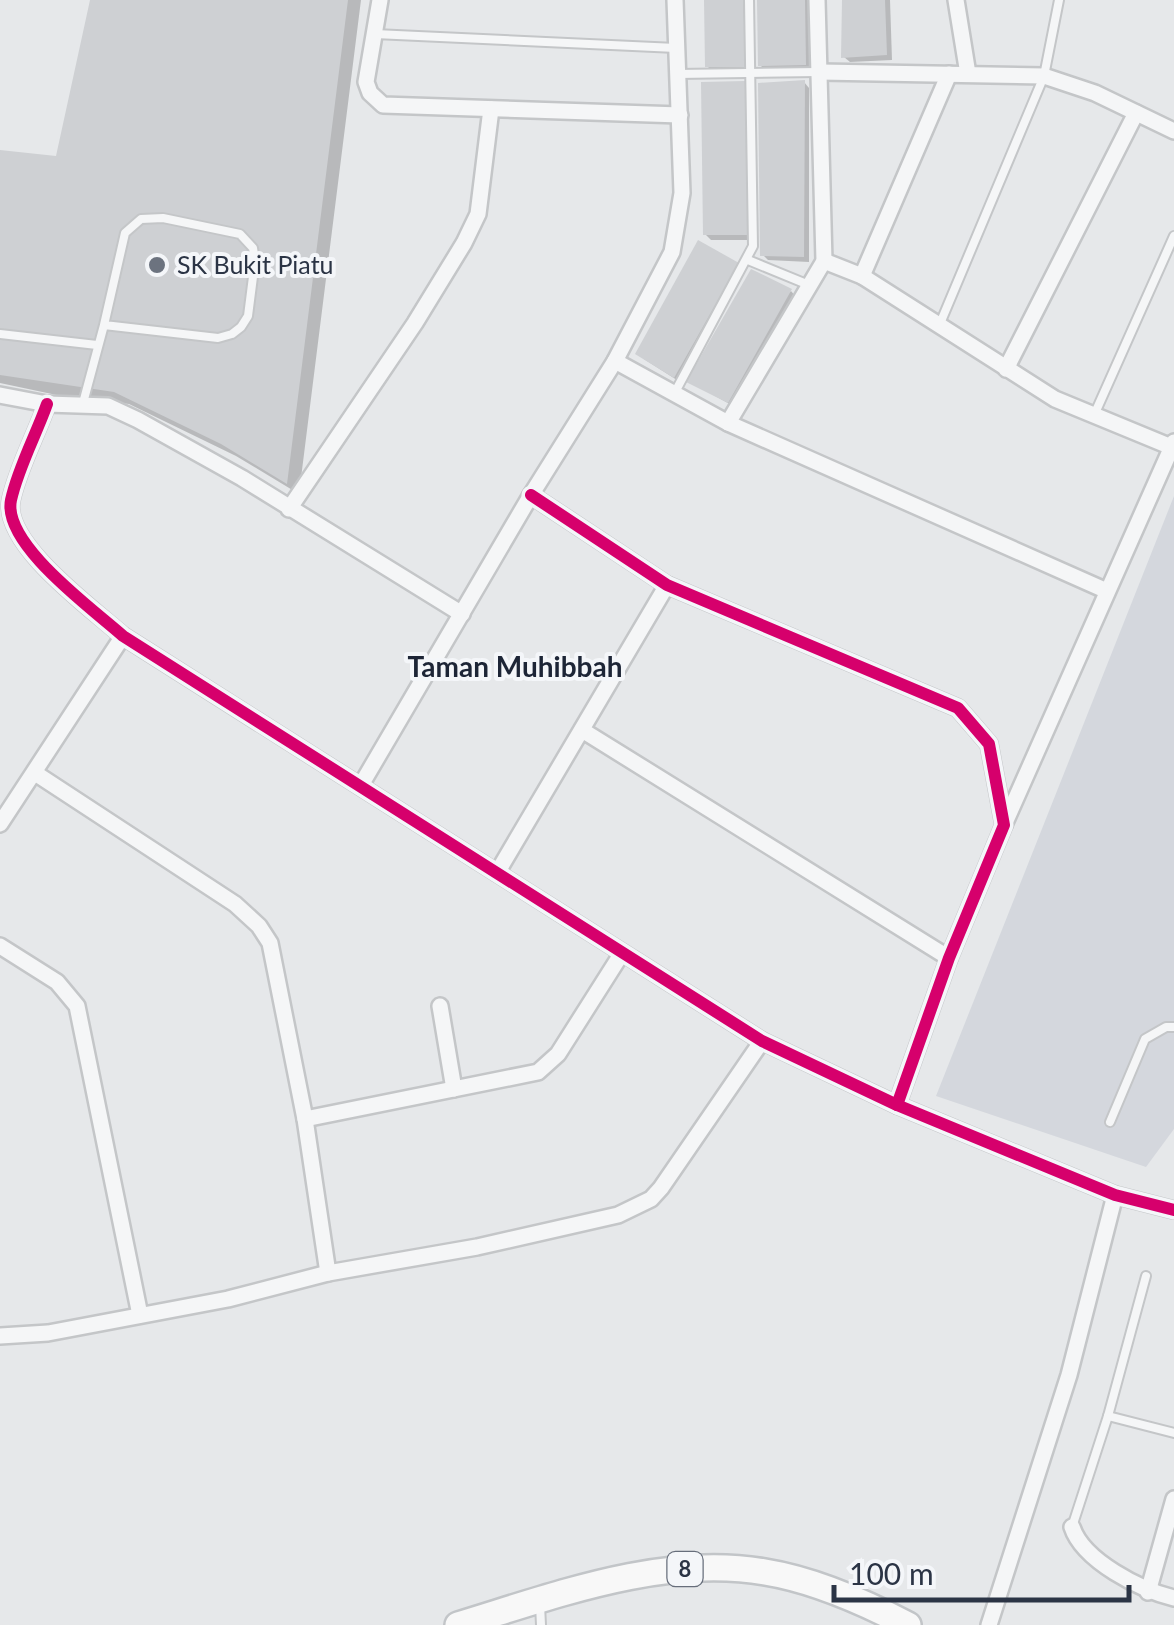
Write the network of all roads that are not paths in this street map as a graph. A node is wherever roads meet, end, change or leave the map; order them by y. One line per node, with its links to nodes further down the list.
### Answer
1 (380, 0): 7 (street)
2 (675, 0): 8 (street)
3 (749, 0): 10 (lane)
4 (817, 0): 9 (street)
5 (956, 0): 13 (street)
6 (1060, 0): 14 (lane)
7 (374, 34): 8 (lane); 15 (street)
8 (676, 48): 11 (street)
9 (820, 72): 10 (lane); 12 (street); 21 (street)
10 (750, 73): 11 (lane); 20 (lane)
11 (677, 74): 17 (street)
12 (949, 74): 13 (street); 22 (street)
13 (968, 74): 14 (street)
14 (1044, 76): 16 (street); 25 (lane)
15 (490, 109): 17 (street); 38 (street)
16 (1136, 113): 18 (street); 29 (street)
17 (680, 116): 28 (street)
18 (1174, 132)
19 (1174, 236): 34 (lane)
20 (748, 260): 23 (lane); 30 (lane)
21 (824, 261): 22 (street); 23 (street)
22 (862, 276): 25 (street)
23 (809, 285): 35 (street)
24 (104, 325): 24 (lane); 27 (lane)
25 (938, 326): 29 (street)
26 (0, 334): 27 (lane)
27 (97, 345): 32 (lane)
28 (615, 362): 30 (street); 37 (street)
29 (1006, 369): 34 (street)
30 (674, 394): 35 (street)
31 (0, 395): 33 (street)
32 (83, 403): 33 (street); 38 (street)
33 (47, 404): 42 (street)
34 (1095, 414): 36 (street)
35 (728, 423): 40 (street)
36 (1173, 445): 40 (street)
37 (532, 496): 39 (street); 41 (street)
38 (289, 509): 41 (street)
39 (667, 585): 43 (street); 47 (street)
40 (1108, 591): 47 (street)
41 (462, 614): 45 (street)
42 (123, 636): 44 (street); 45 (street)
43 (582, 730): 48 (street); 51 (street)
44 (35, 773): 46 (street); 57 (street)
45 (361, 785): 48 (street)
46 (0, 824)
47 (1004, 825): 51 (street)
48 (498, 874): 50 (street)
49 (0, 946): 63 (street)
50 (622, 954): 54 (street); 55 (street)
51 (950, 958): 56 (street)
52 (440, 1006): 55 (street)
53 (1174, 1027): 58 (lane)
54 (762, 1040): 56 (street); 61 (street)
55 (454, 1089): 57 (street)
56 (897, 1105): 59 (street)
57 (305, 1118): 61 (street)
58 (1110, 1122)
59 (1115, 1194): 60 (street); 74 (street)
60 (1174, 1210)
61 (328, 1273): 63 (street)
62 (1146, 1276): 65 (lane)
63 (140, 1315): 64 (street)
64 (0, 1336)
65 (1108, 1416): 66 (lane); 68 (lane)
66 (1174, 1433)
67 (1174, 1499): 69 (street)
68 (1072, 1528): 69 (street)
69 (1148, 1592): 70 (street)
70 (1174, 1598)
71 (541, 1613): 72 (main road, 8); 73 (main road, 8)
72 (458, 1625)
73 (908, 1625)
74 (989, 1625)

